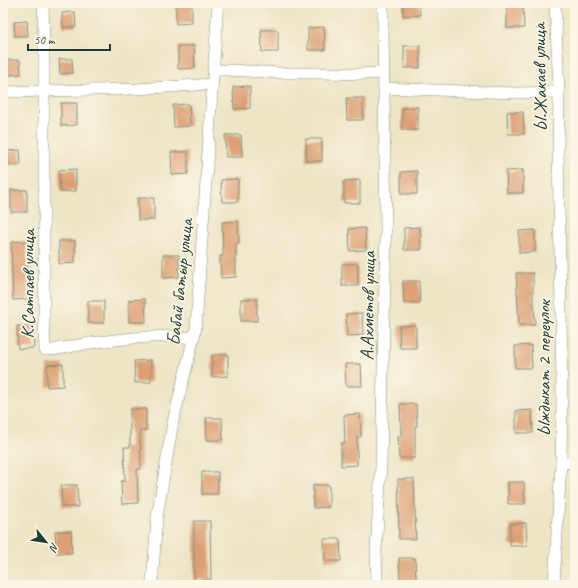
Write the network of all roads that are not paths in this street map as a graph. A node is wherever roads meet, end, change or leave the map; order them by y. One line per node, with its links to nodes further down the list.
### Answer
1 (43, 3): 10 (street, К.Сатпаев улица)
2 (218, 3): 5 (street, Бабай батыр улица)
3 (383, 3): 6 (street, А.Ахметов улица)
4 (555, 3): 11 (street, Ы.Жакаев улица)
5 (213, 70): 6 (street); 7 (street, Бабай батыр улица)
6 (383, 73): 8 (street, А.Ахметов улица)
7 (212, 84): 10 (street); 13 (street, Бабай батыр улица)
8 (384, 88): 11 (street); 17 (street, А.Ахметов улица)
9 (3, 92): 10 (street)
10 (44, 92): 13 (street, К.Сатпаев улица)
11 (559, 92): 12 (street, Ы.Жакаев улица)
12 (558, 151): 15 (street, Ыждыхат 2 переулок)
13 (194, 338): 16 (street, Бабай батыр улица)
14 (575, 462): 15 (street)
15 (561, 463): 18 (street, Ыждыхат 2 переулок)
16 (152, 585)
17 (377, 585)
18 (554, 585)

